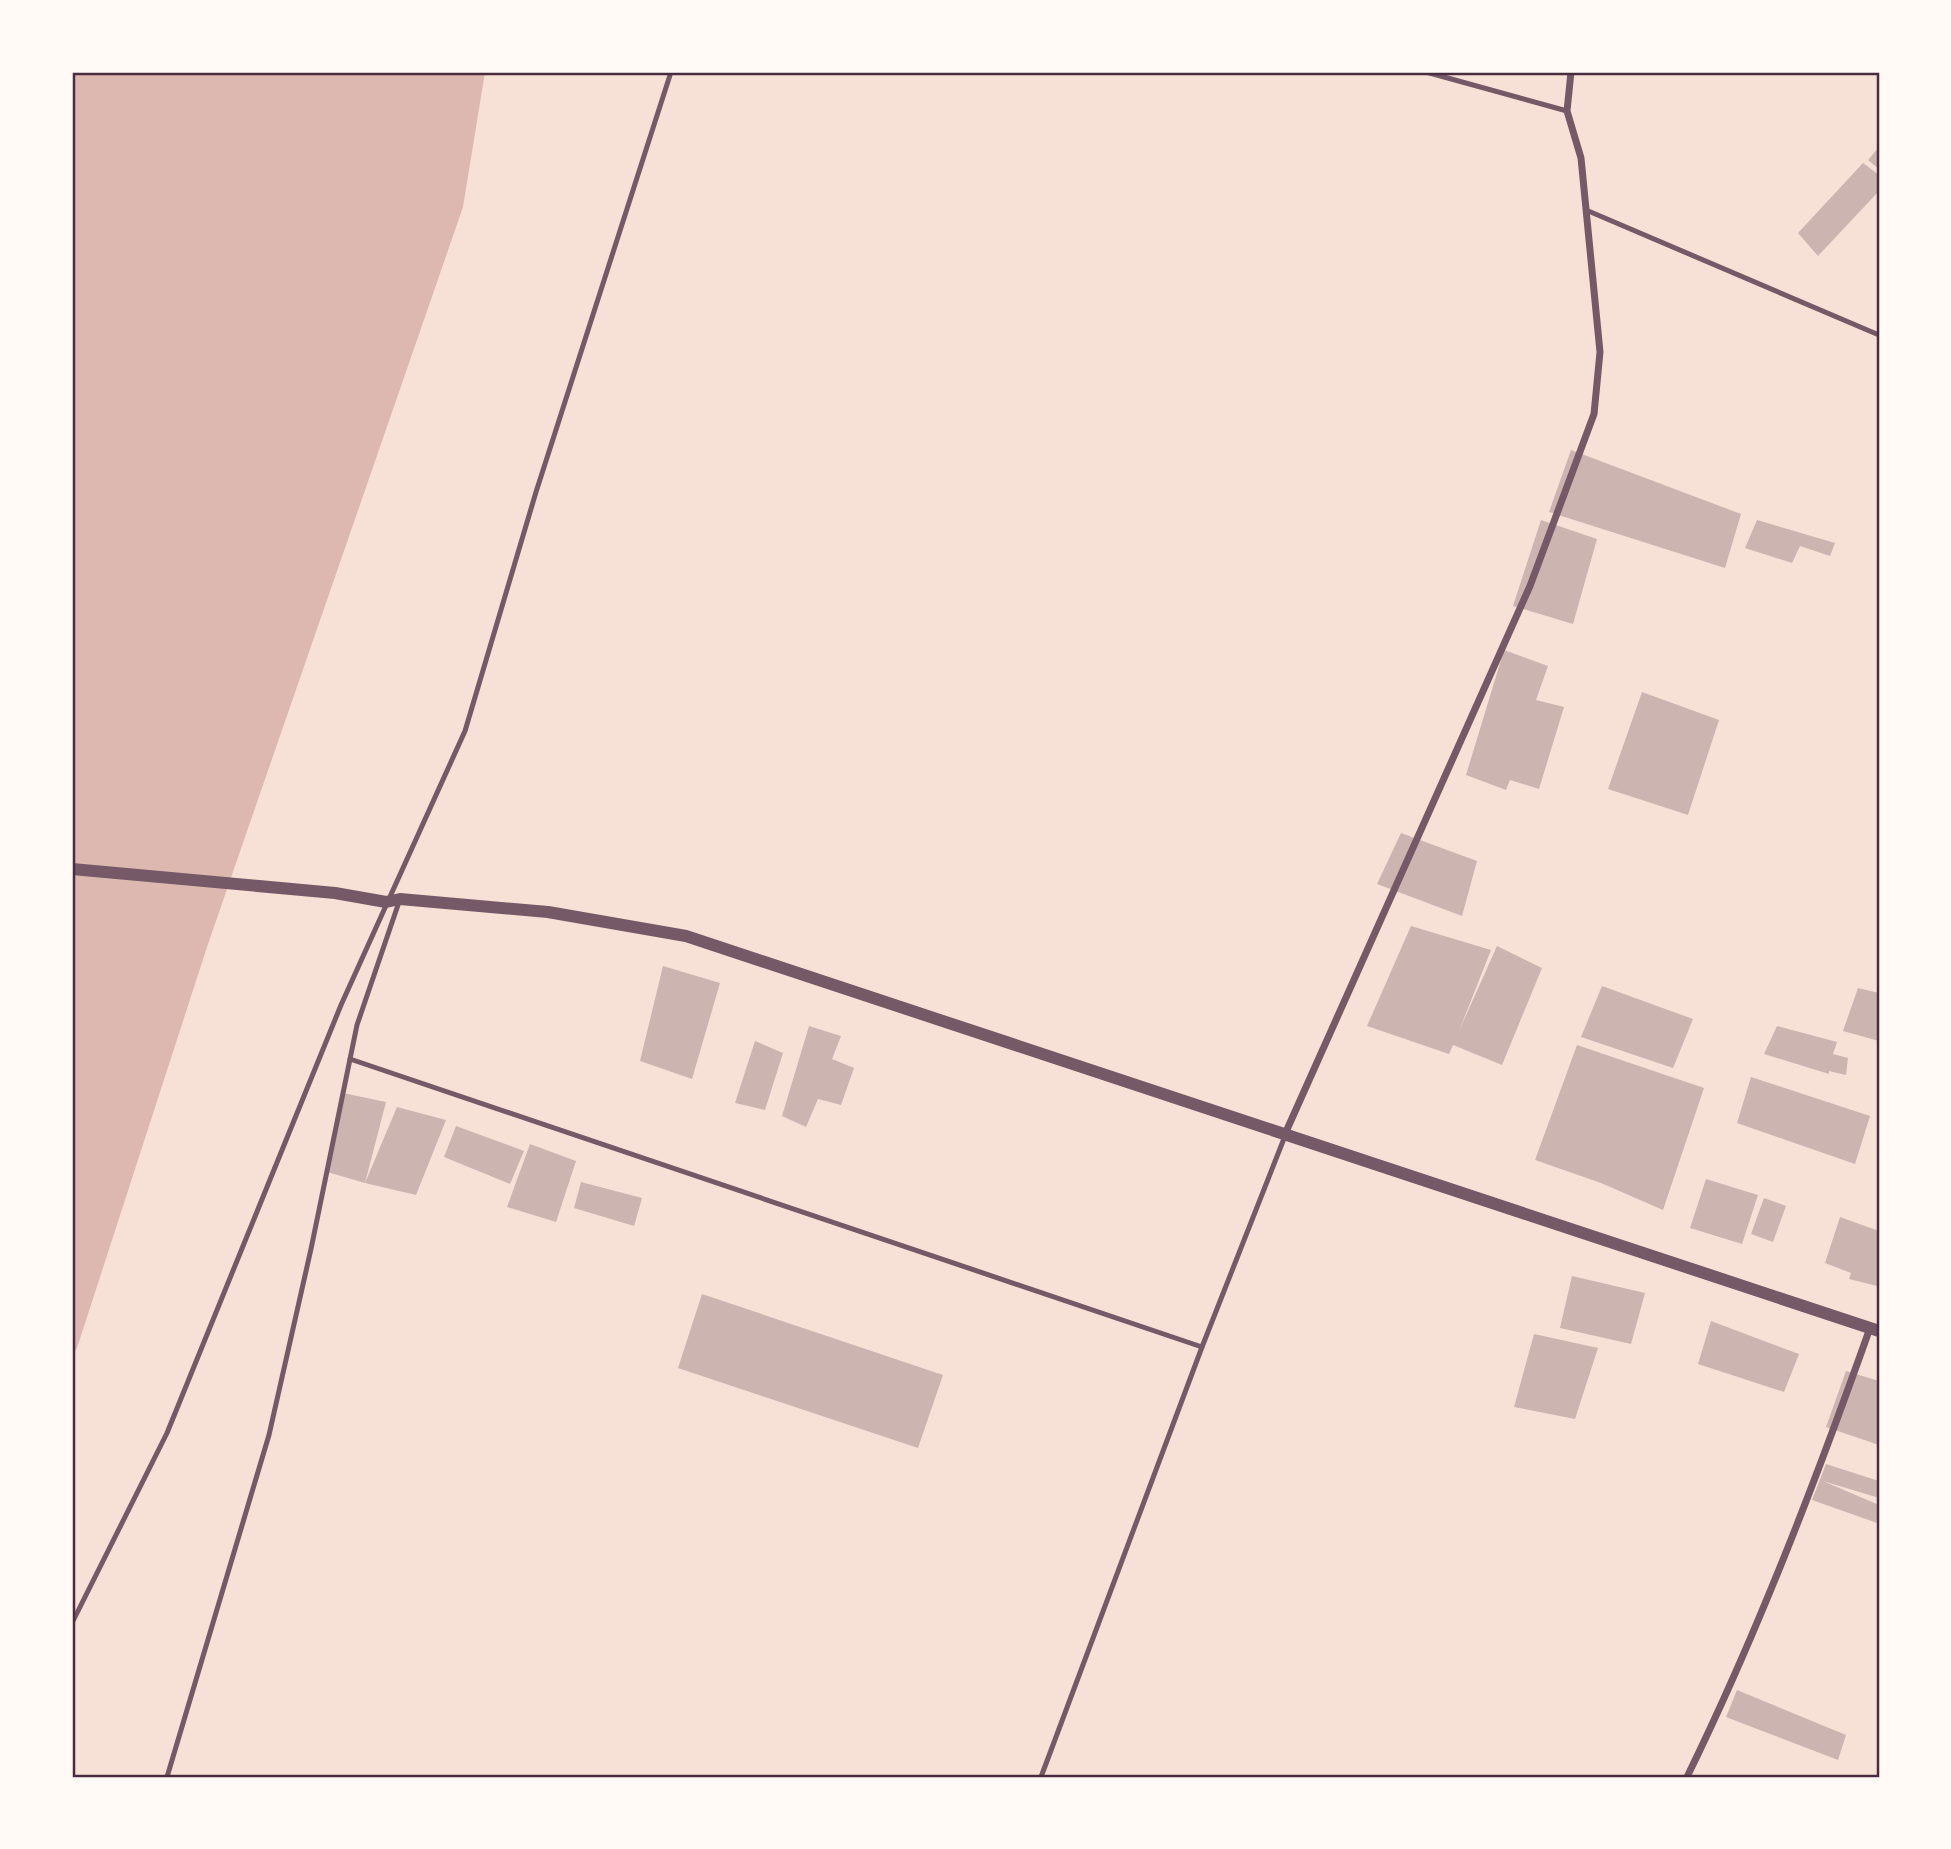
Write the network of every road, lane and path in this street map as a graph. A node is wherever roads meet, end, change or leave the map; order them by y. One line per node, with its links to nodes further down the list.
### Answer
1 (671, 72): 9 (lane)
2 (1426, 72): 4 (lane)
3 (1572, 72): 4 (street)
4 (1567, 111): 5 (street)
5 (1586, 210): 6 (lane); 11 (street)
6 (1879, 335)
7 (72, 869): 9 (street)
8 (400, 899): 9 (street); 10 (lane); 11 (street)
9 (386, 902): 14 (lane)
10 (350, 1059): 13 (lane); 15 (lane)
11 (1285, 1134): 12 (street); 13 (lane)
12 (1875, 1329): 17 (street)
13 (1202, 1347): 16 (lane)
14 (72, 1623)
15 (167, 1777)
16 (1041, 1777)
17 (1687, 1777)

